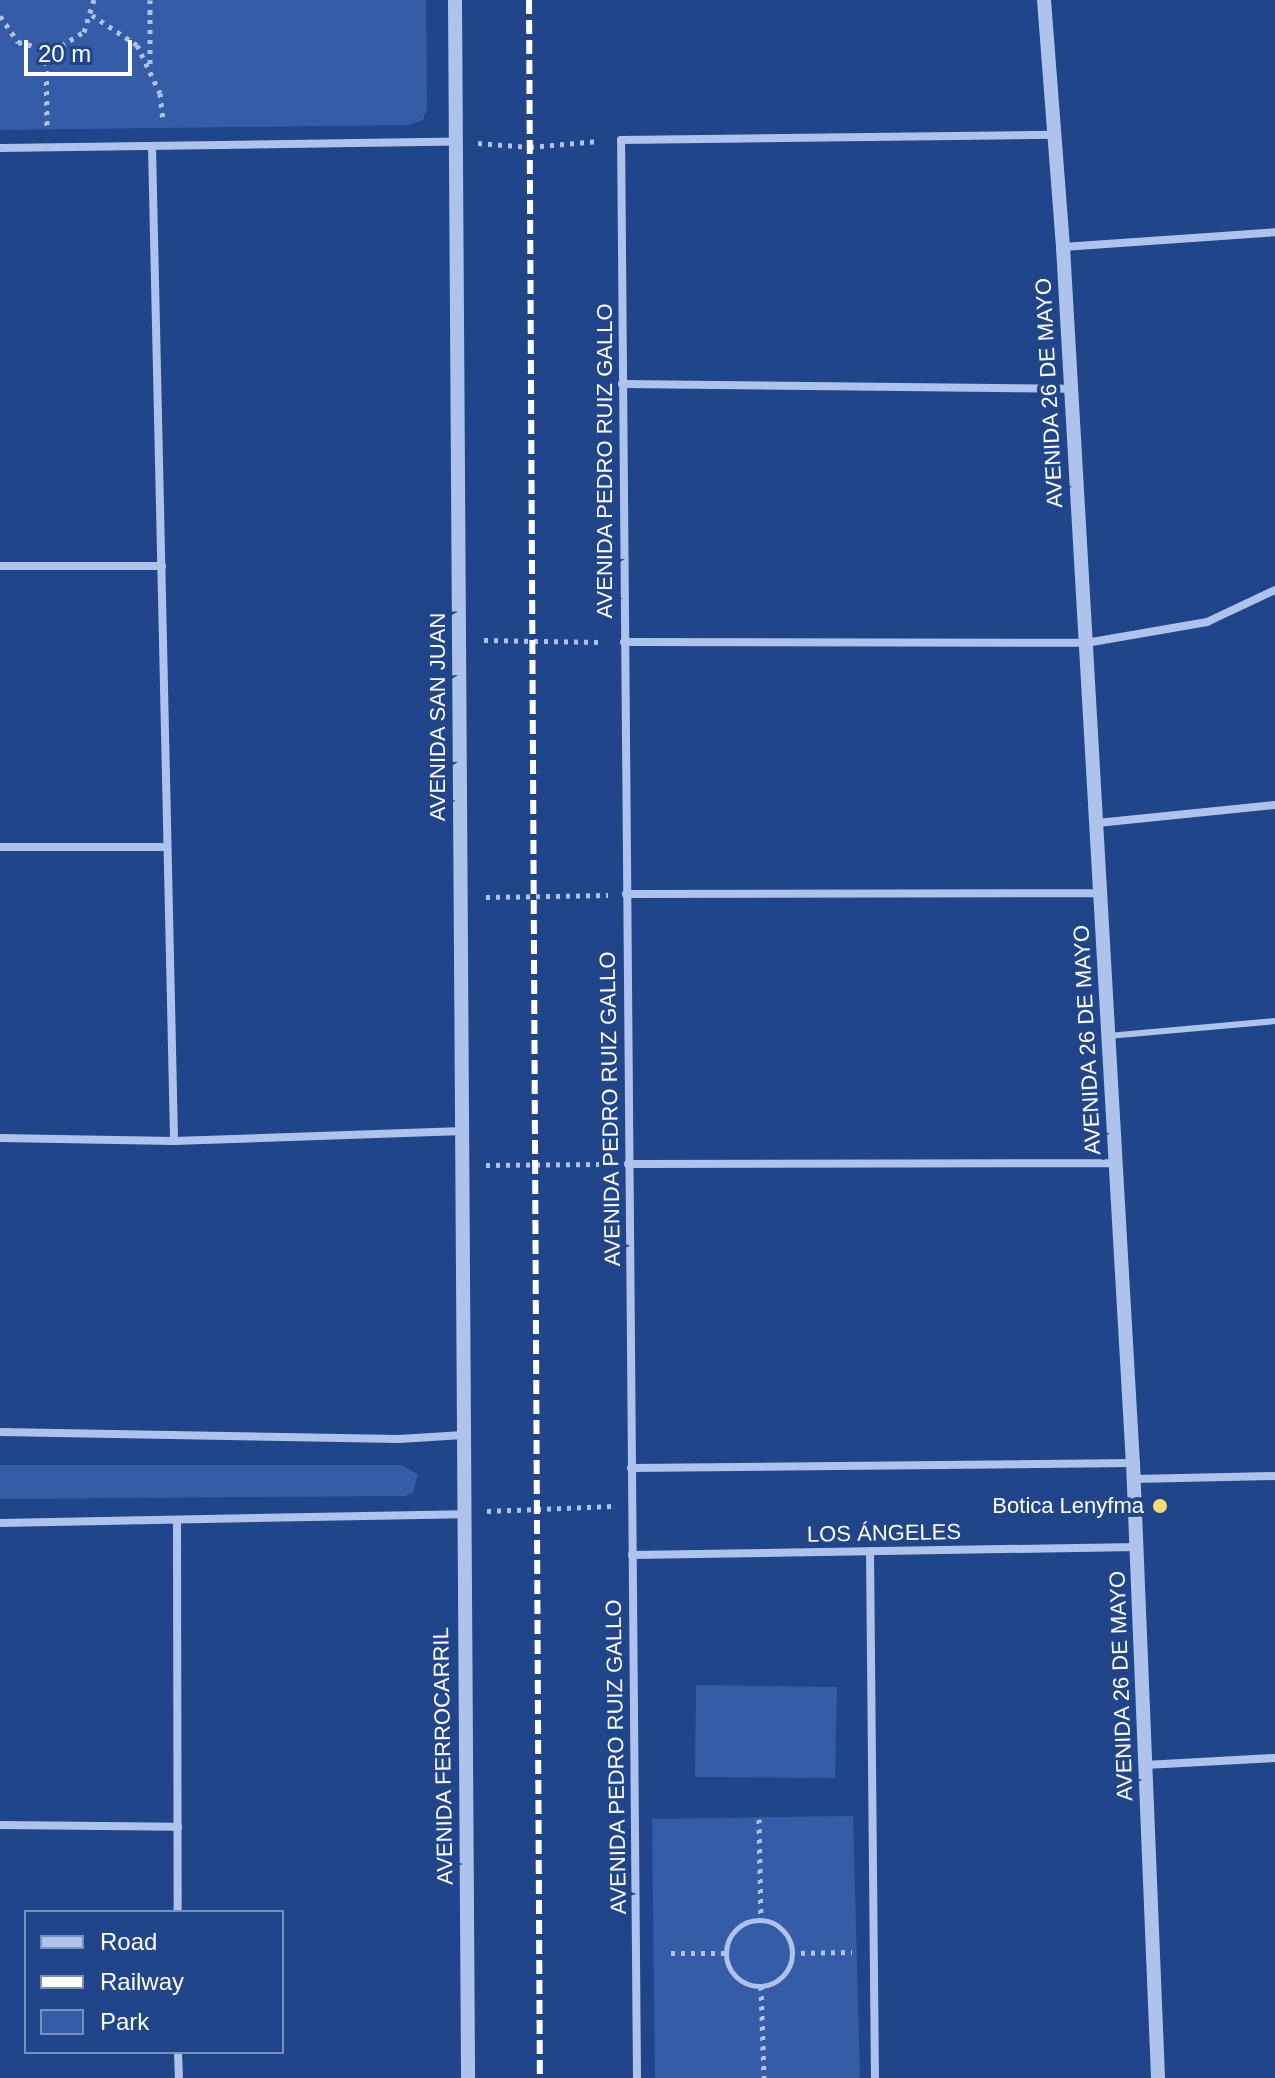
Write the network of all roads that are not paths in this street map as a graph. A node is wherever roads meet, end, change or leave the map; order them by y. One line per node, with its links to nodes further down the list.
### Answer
1 (455, 0): 4 (street, AVENIDA SAN JUAN)
2 (1044, 0): 3 (street, AVENIDA 26 DE MAYO)
3 (1054, 135): 8 (street, AVENIDA 26 DE MAYO); 9 (street, AVENIDA PEDRO RUIZ GALLO)
4 (457, 142): 5 (street); 24 (street, AVENIDA SAN JUAN)
5 (152, 146): 6 (street); 12 (street)
6 (0, 148)
7 (1275, 232): 8 (street)
8 (1063, 247): 10 (street, AVENIDA 26 DE MAYO)
9 (622, 384): 10 (street); 14 (street, AVENIDA PEDRO RUIZ GALLO)
10 (1070, 389): 15 (street, AVENIDA 26 DE MAYO)
11 (0, 566): 12 (street)
12 (162, 566): 19 (street)
13 (1275, 590): 15 (street)
14 (624, 642): 15 (street); 21 (street, AVENIDA PEDRO RUIZ GALLO)
15 (1086, 643): 17 (street, AVENIDA 26 DE MAYO)
16 (1275, 805): 17 (street)
17 (1097, 823): 20 (street, AVENIDA 26 DE MAYO)
18 (0, 847): 19 (street)
19 (167, 847): 26 (street)
20 (1101, 893): 21 (street); 23 (street, AVENIDA 26 DE MAYO)
21 (626, 894): 28 (street, AVENIDA PEDRO RUIZ GALLO)
22 (1275, 1021): 23 (lane)
23 (1108, 1036): 27 (street, AVENIDA 26 DE MAYO)
24 (463, 1131): 26 (street); 30 (street, AVENIDA SAN JUAN)
25 (0, 1138): 26 (street)
26 (174, 1141)
27 (1116, 1163): 28 (street); 31 (street, AVENIDA 26 DE MAYO)
28 (628, 1164): 32 (street, AVENIDA PEDRO RUIZ GALLO)
29 (0, 1432): 30 (street)
30 (463, 1435): 35 (street, AVENIDA FERROCARRIL)
31 (1133, 1463): 32 (street); 34 (street, AVENIDA 26 DE MAYO)
32 (631, 1468): 40 (street, AVENIDA PEDRO RUIZ GALLO)
33 (1275, 1476): 34 (street)
34 (1134, 1479): 38 (street, AVENIDA 26 DE MAYO)
35 (462, 1514): 37 (street); 48 (street, AVENIDA FERROCARRIL)
36 (0, 1523): 37 (street)
37 (177, 1523): 44 (street)
38 (1138, 1547): 39 (street, LOS ÁNGELES); 42 (street, AVENIDA 26 DE MAYO)
39 (870, 1551): 40 (street, LOS ÁNGELES); 50 (street)
40 (632, 1555): 49 (street, AVENIDA PEDRO RUIZ GALLO)
41 (1275, 1758): 42 (street)
42 (1145, 1765): 51 (street, AVENIDA 26 DE MAYO)
43 (0, 1825): 44 (street)
44 (178, 1827): 45 (street)
45 (178, 1910)
46 (178, 2054): 47 (street)
47 (179, 2078)
48 (468, 2078)
49 (637, 2078)
50 (875, 2078)
51 (1158, 2078)

